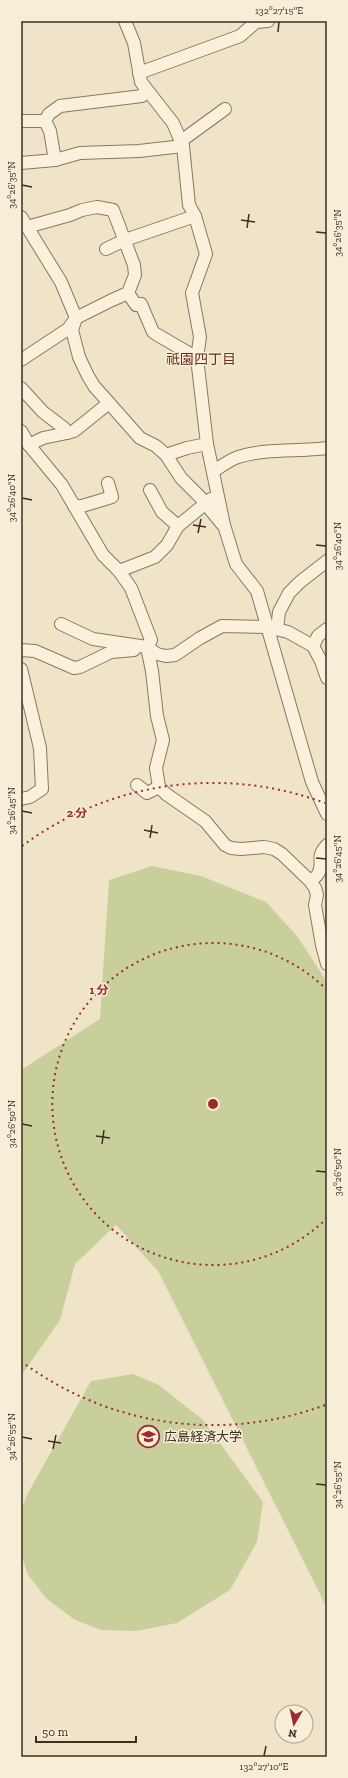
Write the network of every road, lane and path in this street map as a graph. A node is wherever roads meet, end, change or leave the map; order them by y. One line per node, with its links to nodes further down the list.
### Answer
1 (125, 21): 3 (street)
2 (268, 21): 3 (street)
3 (139, 73): 4 (street)
4 (146, 89): 7 (street); 8 (street)
5 (225, 109): 8 (street)
6 (21, 121): 7 (street)
7 (45, 122): 9 (street)
8 (182, 144): 9 (street); 11 (street)
9 (55, 160): 10 (street)
10 (21, 163)
11 (195, 216): 13 (street); 17 (street)
12 (24, 222): 13 (street); 16 (street)
13 (125, 240): 14 (street); 15 (street)
14 (106, 249)
15 (128, 293): 16 (street); 17 (street)
16 (76, 318): 18 (street); 20 (street)
17 (197, 358): 23 (street)
18 (21, 360)
19 (21, 388): 22 (street)
20 (109, 403): 22 (street); 26 (street)
21 (21, 431): 24 (street)
22 (67, 434): 24 (street)
23 (207, 444): 26 (street); 27 (street)
24 (29, 445): 32 (street)
25 (327, 448): 27 (street)
26 (166, 455): 31 (street)
27 (214, 471): 30 (street)
28 (108, 483): 32 (street)
29 (150, 490): 34 (street)
30 (217, 495): 31 (street); 33 (street)
31 (206, 504): 33 (street); 34 (street)
32 (74, 506): 36 (street)
33 (224, 525): 38 (street)
34 (178, 526): 36 (street)
35 (327, 561): 38 (street)
36 (119, 571): 41 (street)
37 (60, 624): 41 (street)
38 (272, 628): 40 (street); 41 (street); 48 (street)
39 (327, 629): 40 (street)
40 (313, 646): 44 (street)
41 (147, 647): 42 (street); 46 (street)
42 (21, 650)
43 (21, 669): 47 (street)
44 (327, 677)
45 (137, 785): 46 (street)
46 (159, 787): 50 (street)
47 (21, 799)
48 (327, 814)
49 (327, 845): 50 (street)
50 (310, 881): 51 (street)
51 (327, 964)

